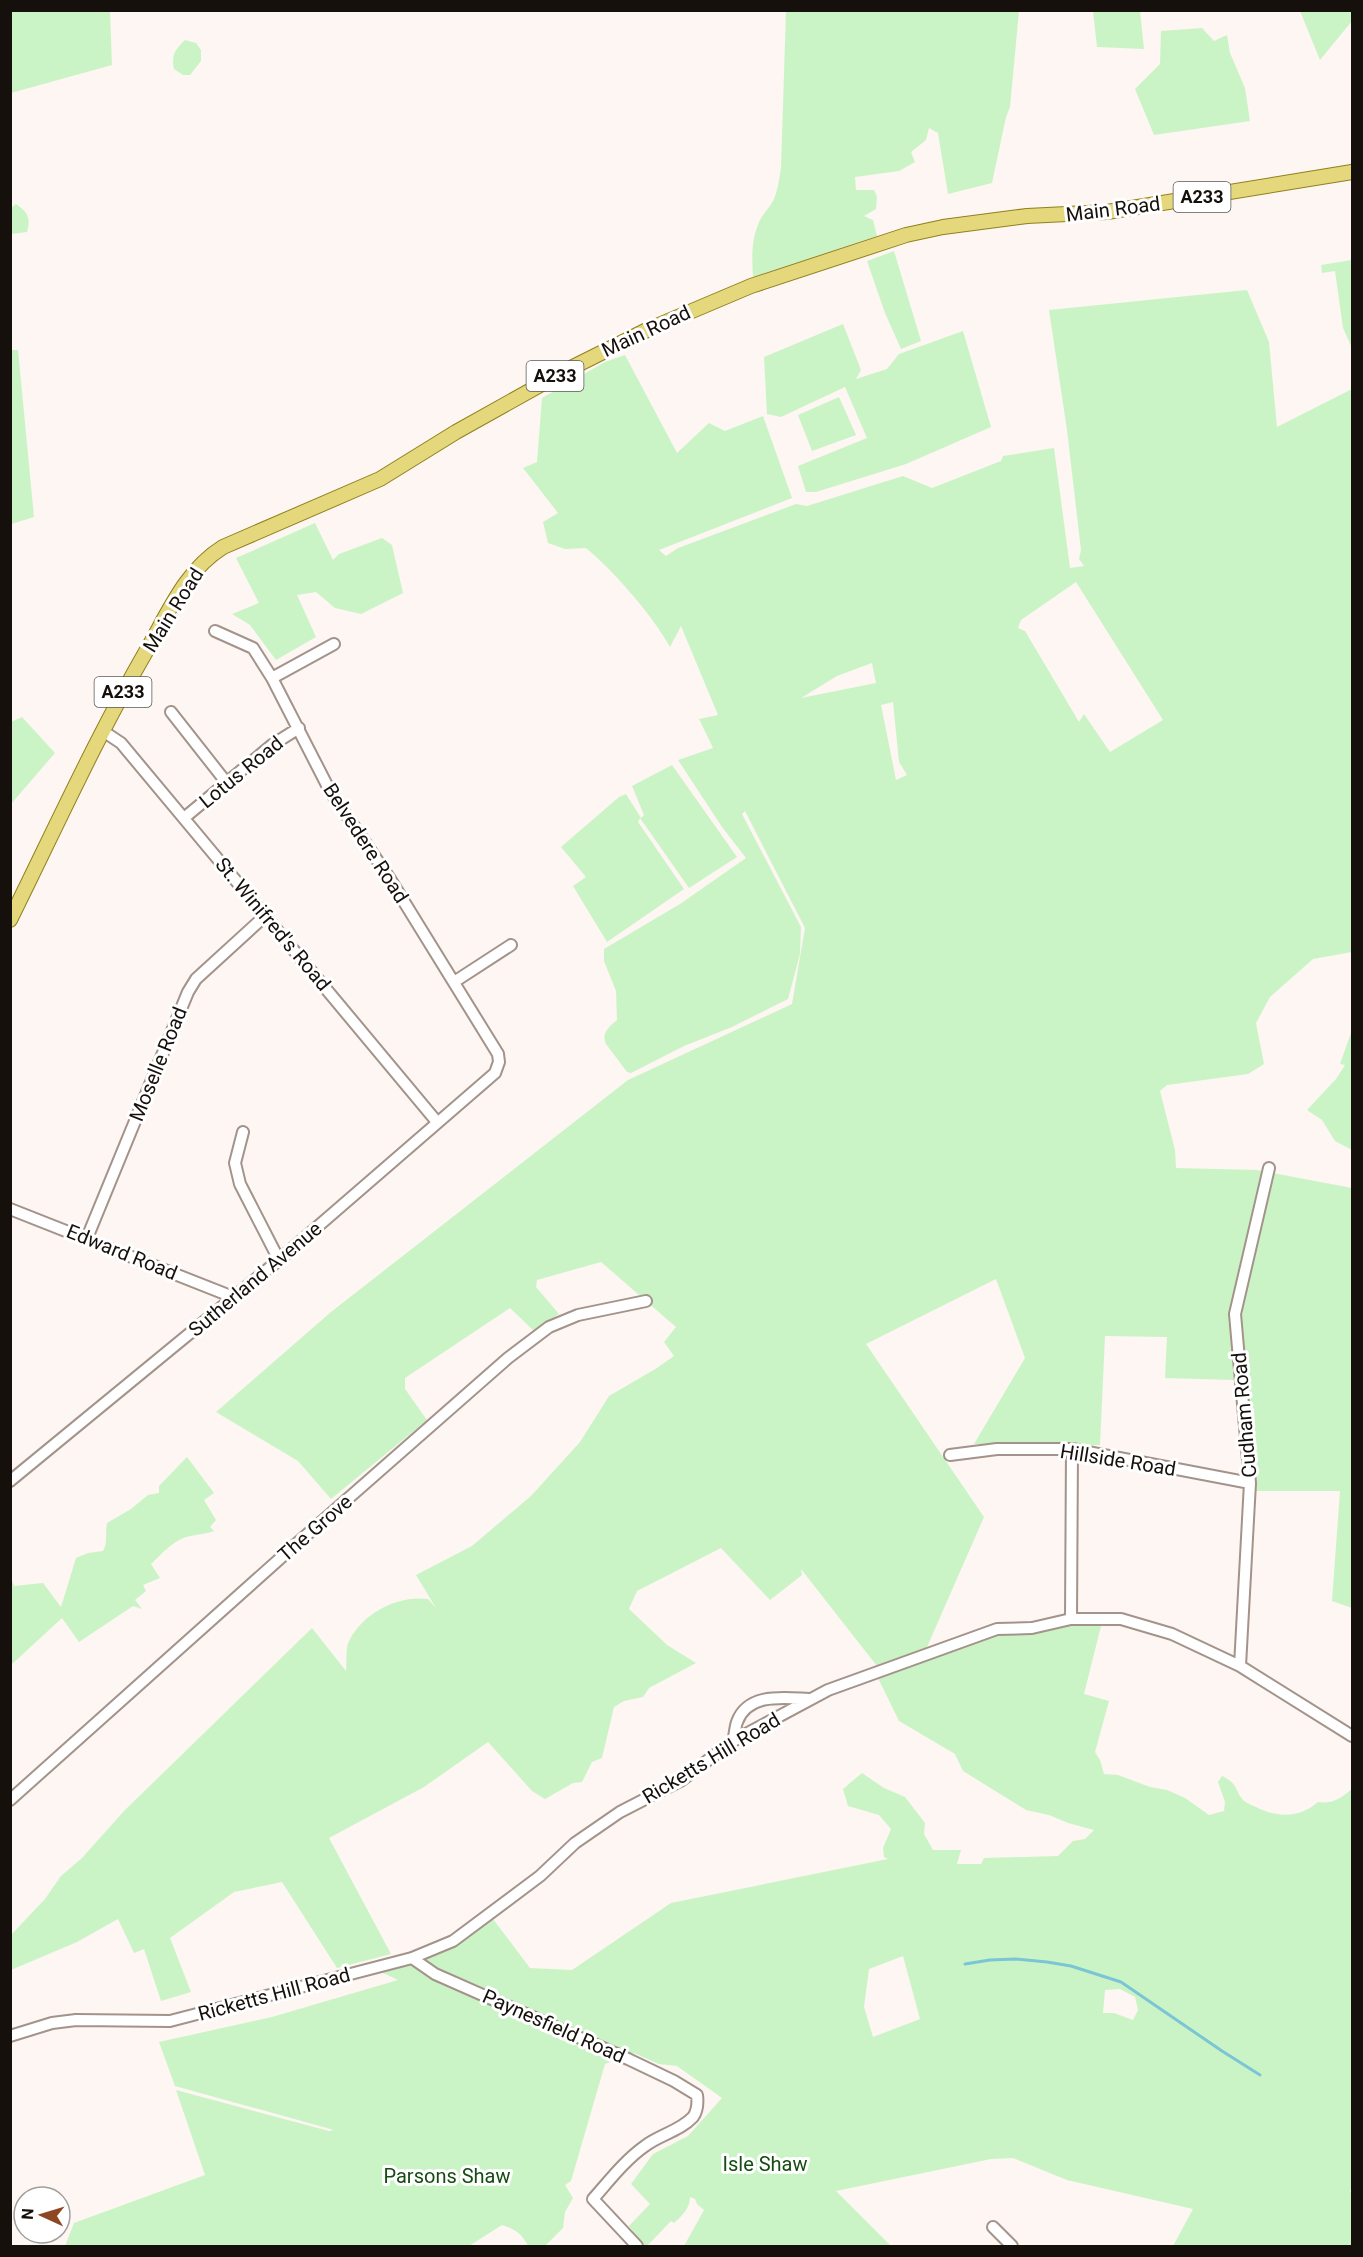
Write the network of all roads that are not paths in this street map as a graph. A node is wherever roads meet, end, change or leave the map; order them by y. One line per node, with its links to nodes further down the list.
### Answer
1 (1353, 172): 7 (main road, Main Road / A233)
2 (215, 631): 4 (street, Belvedere Road)
3 (334, 644): 4 (street)
4 (272, 678): 6 (street, Belvedere Road)
5 (171, 712): 8 (street)
6 (299, 728): 8 (street, Lotus Road); 13 (street, Belvedere Road)
7 (103, 731): 9 (street, St. Winifred's Road); 11 (main road, Main Road / A233)
8 (226, 782): 9 (street, Lotus Road)
9 (184, 818): 10 (street, St. Winifred's Road)
10 (266, 915): 15 (street, St. Winifred's Road); 19 (street, Moselle Road)
11 (10, 920)
12 (511, 945): 13 (street)
13 (454, 982): 14 (street, Belvedere Road)
14 (495, 1073): 15 (street, Sutherland Avenue)
15 (437, 1122): 20 (street, Sutherland Avenue)
16 (243, 1132): 20 (street)
17 (1269, 1168): 26 (street, Cudham Road)
18 (10, 1209): 19 (street, Edward Road)
19 (87, 1238): 21 (street, Edward Road)
20 (279, 1260): 21 (street, Sutherland Avenue)
21 (233, 1297): 25 (street, Sutherland Avenue)
22 (646, 1301): 32 (street, The Grove)
23 (1072, 1449): 24 (street, Hillside Road); 26 (street, Hillside Road); 27 (street)
24 (950, 1455)
25 (10, 1481)
26 (1251, 1483): 28 (street, Cudham Road)
27 (1071, 1619): 28 (street, Ricketts Hill Road); 29 (street, Ricketts Hill Road)
28 (1240, 1666): 30 (street, Ricketts Hill Road)
29 (812, 1699): 31 (street, Ricketts Hill Road); 31 (street)
30 (1353, 1736)
31 (734, 1741): 33 (street, Ricketts Hill Road)
32 (10, 1800)
33 (412, 1958): 34 (street, Ricketts Hill Road); 36 (street, Paynesfield Road)
34 (10, 2036)
35 (993, 2227): 37 (street)
36 (637, 2247)
37 (1012, 2247)

